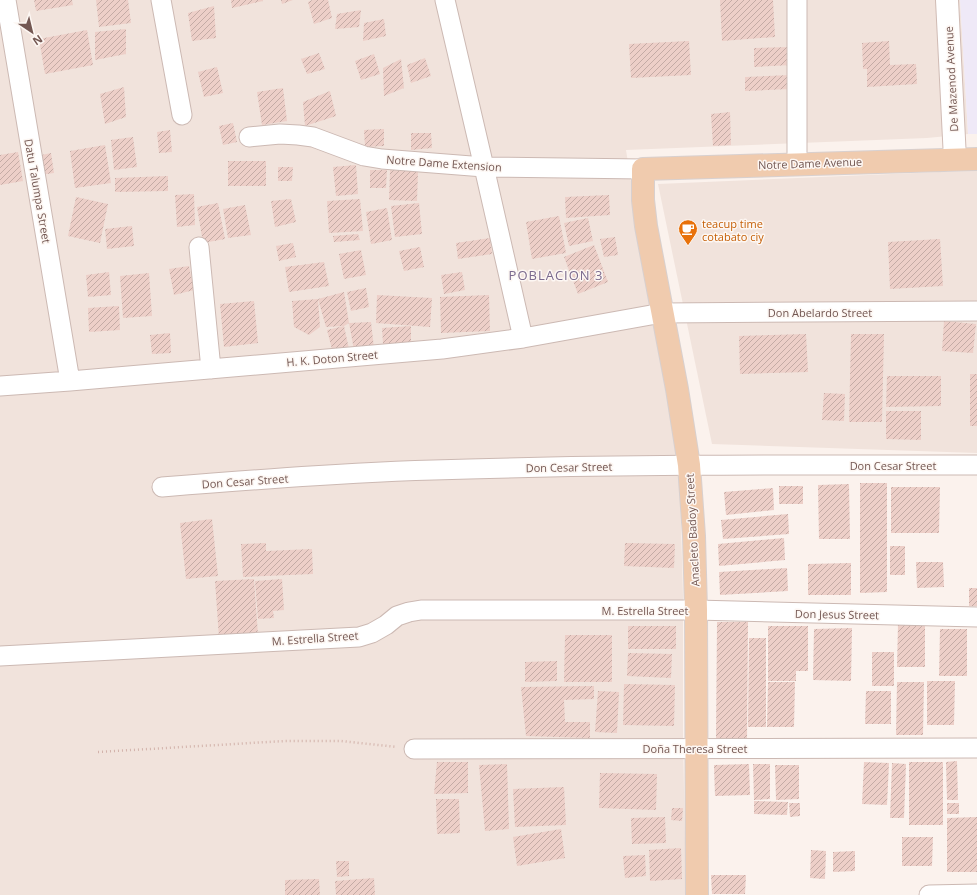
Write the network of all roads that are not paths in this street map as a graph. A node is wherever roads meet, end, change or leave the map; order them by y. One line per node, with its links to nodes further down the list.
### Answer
1 (6, 0): 18 (street, Datu Talumpa Street)
2 (162, 0): 6 (street)
3 (445, 0): 11 (street)
4 (797, 0): 10 (street)
5 (947, 0): 8 (main road, De Mazenod Avenue)
6 (182, 115)
7 (249, 137): 11 (street, Notre Dame Extension)
8 (955, 159): 9 (main road, Notre Dame Avenue); 10 (main road, Notre Dame Avenue)
9 (977, 159)
10 (798, 164): 12 (main road, Notre Dame Avenue)
11 (484, 167): 12 (street, Notre Dame Extension); 16 (street)
12 (643, 169): 15 (main road, Anacleto Badoy Street)
13 (199, 247): 17 (street)
14 (977, 311): 15 (street, Don Abelardo Street)
15 (662, 313): 16 (street, H. K. Doton Street); 20 (main road, Anacleto Badoy Street)
16 (523, 338): 17 (street, H. K. Doton Street)
17 (211, 369): 18 (street, H. K. Doton Street)
18 (70, 381): 19 (street, H. K. Doton Street)
19 (0, 386)
20 (689, 465): 21 (street, Don Cesar Street); 22 (street, Don Cesar Street); 23 (main road, Anacleto Badoy Street)
21 (977, 465)
22 (162, 487)
23 (696, 610): 24 (street, Don Jesus Street); 25 (street, M. Estrella Street); 27 (main road, Anacleto Badoy Street)
24 (977, 617)
25 (0, 656)
26 (414, 748): 27 (street, Doña Theresa Street)
27 (696, 748): 28 (street, Doña Theresa Street); 30 (main road, Anacleto Badoy Street)
28 (977, 748)
29 (977, 894): 31 (street)
30 (697, 895)
31 (929, 895)

